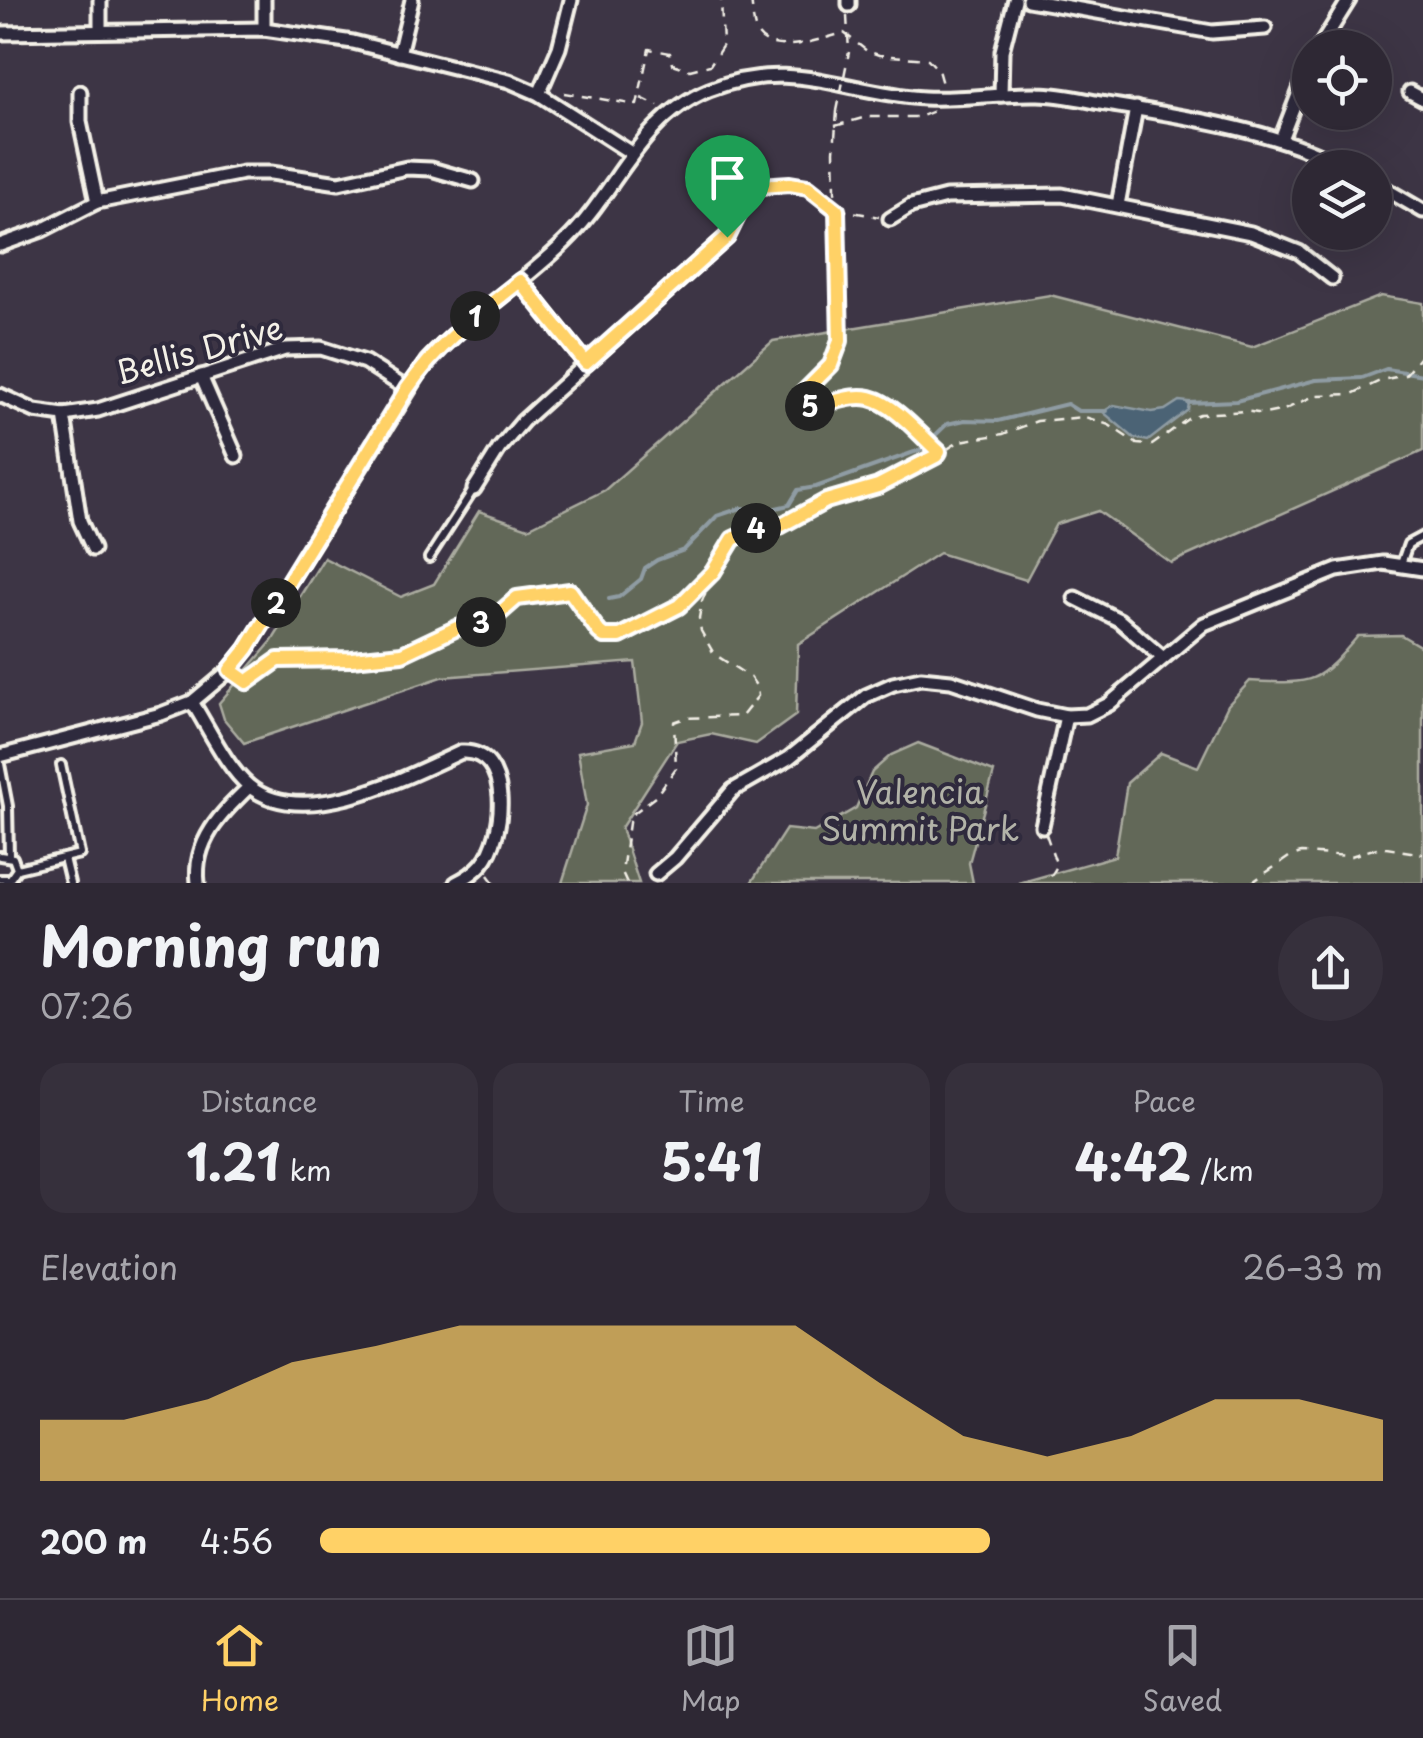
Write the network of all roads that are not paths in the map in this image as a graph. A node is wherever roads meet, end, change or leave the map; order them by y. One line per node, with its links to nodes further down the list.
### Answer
1 (100, 0): 12 (street)
2 (264, 0): 9 (street)
3 (412, 0): 13 (street)
4 (571, 0): 16 (street)
5 (1014, 0): 17 (street)
6 (1028, 0): 8 (street)
7 (1349, 0): 10 (street)
8 (1265, 28)
9 (264, 29): 12 (street); 13 (street)
10 (1330, 30)
11 (0, 32): 12 (street)
12 (100, 32)
13 (399, 54): 16 (street)
14 (80, 92): 27 (street)
15 (1410, 92): 18 (street)
16 (540, 94): 23 (street)
17 (1002, 95): 19 (street); 23 (street)
18 (1423, 99)
19 (1136, 108): 21 (street); 28 (street)
20 (1292, 111): 21 (street)
21 (1281, 139): 22 (street)
22 (1306, 150)
23 (631, 153): 33 (street)
24 (473, 181): 27 (street)
25 (744, 187): 34 (street)
26 (1392, 194): 29 (street)
27 (97, 202): 31 (street)
28 (1118, 205): 30 (street); 32 (street)
29 (1423, 211)
30 (890, 220)
31 (0, 245)
32 (1332, 278)
33 (520, 281): 34 (street); 36 (street)
34 (586, 363): 40 (street)
35 (201, 376): 36 (street, Bellis Drive); 38 (street, Bellis Drive); 39 (street)
36 (407, 389): 48 (street)
37 (0, 395): 38 (street, Bellis Drive)
38 (64, 414): 42 (street)
39 (236, 456)
40 (474, 489): 43 (lane)
41 (1423, 536): 44 (lane)
42 (93, 548)
43 (430, 558)
44 (1401, 565): 45 (street); 47 (street)
45 (1423, 569)
46 (1075, 598): 47 (street)
47 (1164, 658): 49 (street)
48 (192, 702): 50 (street); 53 (street)
49 (1066, 716): 54 (street); 58 (street)
50 (0, 756)
51 (0, 764): 55 (lane)
52 (60, 766): 56 (lane)
53 (249, 787): 61 (street); 62 (street)
54 (1042, 826)
55 (4, 856): 57 (lane)
56 (64, 858): 57 (lane); 60 (lane)
57 (17, 870): 59 (lane)
58 (656, 874)
59 (0, 879)
60 (70, 883)
61 (198, 883)
62 (456, 883)

